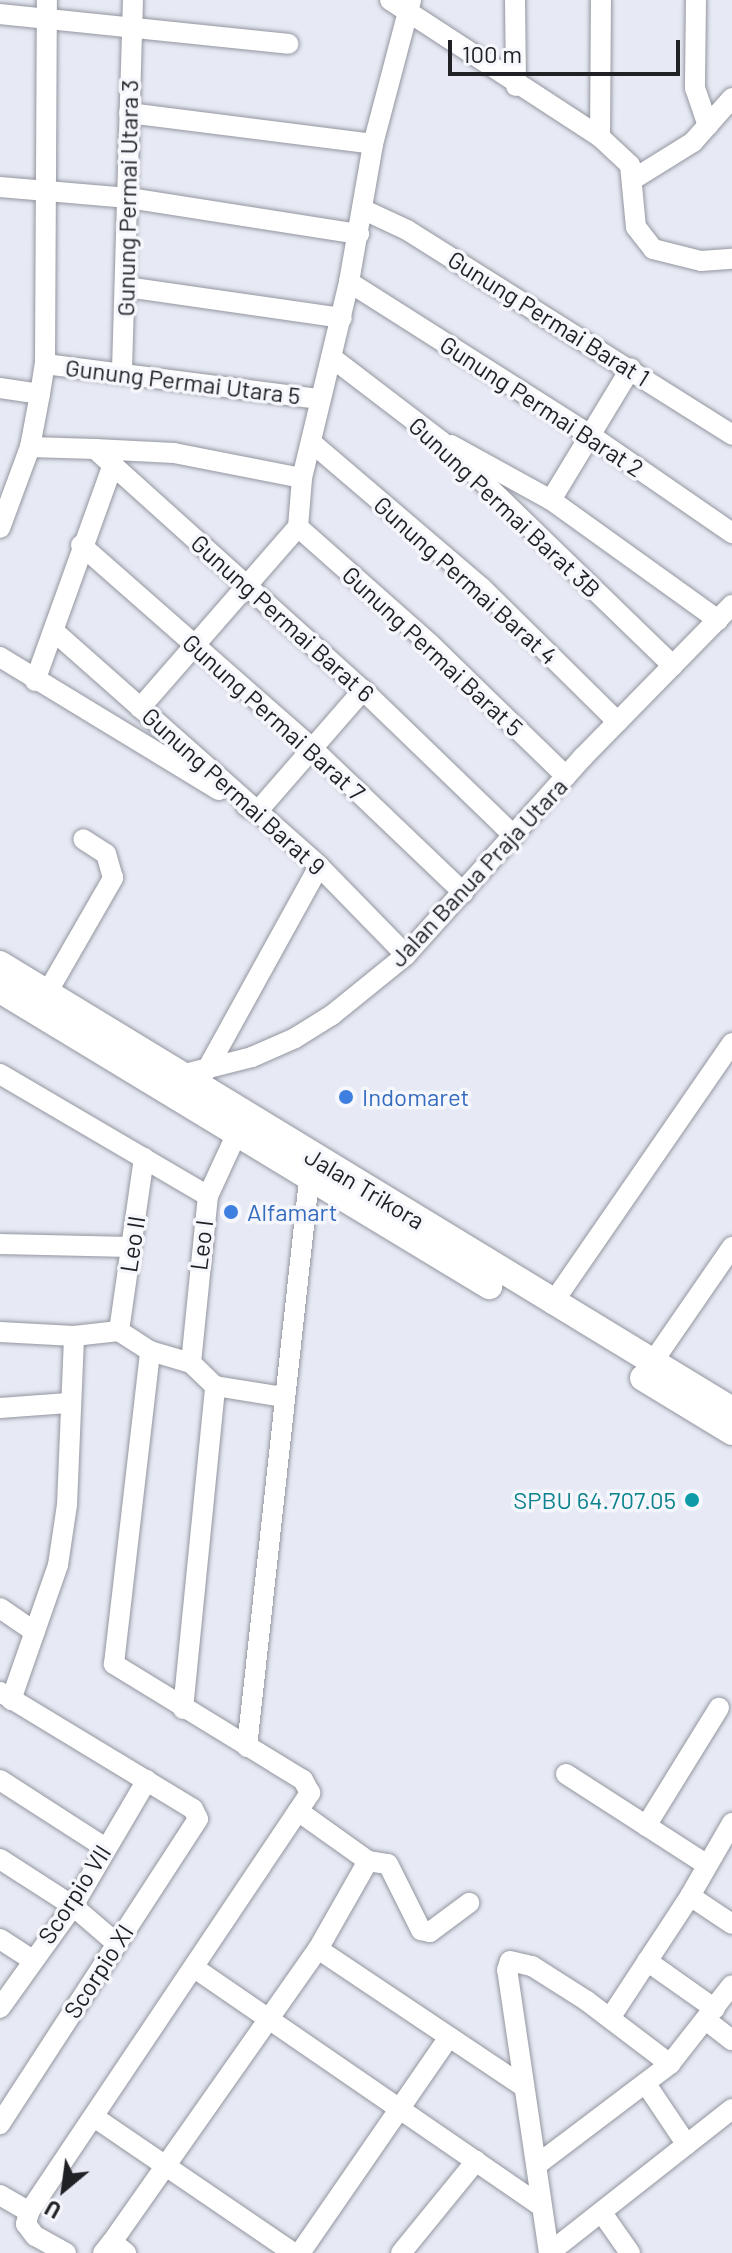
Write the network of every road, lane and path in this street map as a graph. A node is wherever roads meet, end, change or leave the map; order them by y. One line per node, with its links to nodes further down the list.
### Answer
1 (133, 0): 8 (street, Gunung Permai Utara 3)
2 (515, 0): 10 (street)
3 (601, 0): 14 (street)
4 (696, 0): 13 (street)
5 (403, 3): 10 (street); 15 (street)
6 (46, 9): 7 (street); 8 (street); 18 (street)
7 (0, 14)
8 (131, 27): 9 (street); 12 (street, Gunung Permai Utara 3)
9 (288, 44)
10 (516, 86): 14 (street)
11 (732, 98): 13 (street)
12 (129, 113): 15 (street); 19 (street, Gunung Permai Utara 3)
13 (708, 126): 16 (street)
14 (600, 137): 16 (street)
15 (373, 144): 20 (street)
16 (632, 180): 22 (street)
17 (0, 187): 18 (street)
18 (44, 192): 19 (street); 27 (street)
19 (129, 198): 21 (street); 24 (street, Gunung Permai Utara 3)
20 (362, 209): 21 (street); 28 (street, Gunung Permai Barat 1)
21 (359, 234): 23 (street)
22 (732, 259)
23 (349, 282): 25 (street); 33 (street, Gunung Permai Barat 2)
24 (127, 287): 25 (street); 29 (street, Gunung Permai Utara 3)
25 (342, 318): 26 (street)
26 (331, 357): 32 (street); 35 (street, Gunung Permai Barat 3B)
27 (45, 364): 29 (street, Gunung Permai Utara 5); 31 (street)
28 (631, 368): 33 (street); 34 (street, Gunung Permai Barat 1)
29 (122, 370): 32 (street, Gunung Permai Utara 5)
30 (0, 388): 31 (street)
31 (40, 394): 37 (street)
32 (320, 399): 36 (street)
33 (590, 435): 41 (street); 44 (street, Gunung Permai Barat 2)
34 (732, 435)
35 (441, 441): 41 (street); 51 (street, Gunung Permai Barat 3B)
36 (311, 442): 40 (street); 55 (street, Gunung Permai Barat 4)
37 (30, 447): 38 (street); 43 (street)
38 (95, 449): 39 (street, Gunung Permai Barat 6); 40 (street)
39 (113, 464): 45 (street); 46 (street, Gunung Permai Barat 6)
40 (302, 478): 42 (street)
41 (551, 500): 47 (street)
42 (298, 527): 46 (street); 57 (street, Gunung Permai Barat 5)
43 (0, 528)
44 (732, 533)
45 (81, 545): 48 (street); 49 (street, Gunung Permai Barat 7)
46 (249, 587): 49 (street); 53 (street, Gunung Permai Barat 6)
47 (725, 612): 51 (street, Jalan Banua Praja Utara)
48 (56, 633): 52 (street); 54 (street, Gunung Permai Barat 9)
49 (195, 645): 54 (street); 56 (street, Gunung Permai Barat 7)
50 (0, 657): 52 (street)
51 (673, 666): 55 (street, Jalan Banua Praja Utara)
52 (35, 681): 58 (street)
53 (363, 690): 56 (street); 59 (street, Gunung Permai Barat 6)
54 (140, 708): 58 (street, Gunung Permai Barat 9)
55 (618, 722): 57 (street, Jalan Banua Praja Utara)
56 (311, 747): 58 (street); 62 (street, Gunung Permai Barat 7)
57 (566, 776): 59 (street, Jalan Banua Praja Utara)
58 (257, 812): 61 (street, Gunung Permai Barat 9)
59 (514, 836): 62 (street, Jalan Banua Praja Utara)
60 (83, 839): 66 (street)
61 (319, 866): 63 (street, Gunung Permai Barat 9); 68 (street)
62 (464, 893): 63 (street, Jalan Banua Praja Utara)
63 (406, 955): 68 (street, Jalan Banua Praja Utara)
64 (0, 964): 66 (main road, Jalan Trikora)
65 (0, 990): 66 (main road, Jalan Trikora)
66 (36, 995): 68 (main road, Jalan Trikora); 70 (main road, Jalan Trikora)
67 (732, 1043): 77 (street)
68 (193, 1073): 72 (main road, Jalan Trikora)
69 (0, 1074): 71 (street)
70 (237, 1133): 72 (main road, Jalan Trikora); 73 (street, Leo I)
71 (144, 1158): 73 (street); 75 (street, Leo II)
72 (322, 1179): 77 (main road, Jalan Trikora); 85 (street); 90 (main road, Jalan Trikora)
73 (208, 1196): 82 (street, Leo I)
74 (0, 1244): 75 (street)
75 (131, 1247): 78 (street, Leo II)
76 (732, 1247): 83 (street)
77 (552, 1304): 83 (main road, Jalan Trikora)
78 (119, 1331): 80 (street); 81 (street)
79 (0, 1332): 80 (street)
80 (74, 1336): 86 (street)
81 (150, 1351): 82 (street); 95 (street)
82 (191, 1363): 84 (street)
83 (652, 1363): 88 (main road, Jalan Trikora)
84 (215, 1386): 85 (street); 95 (street)
85 (284, 1397): 96 (street)
86 (68, 1403): 87 (street); 92 (street)
87 (1, 1408): 89 (street)
88 (732, 1410)
89 (0, 1429)
90 (732, 1432)
91 (0, 1608): 92 (street)
92 (35, 1632): 93 (street)
93 (5, 1696): 99 (street)
94 (719, 1708): 102 (street)
95 (183, 1709): 96 (street)
96 (247, 1747): 100 (street)
97 (566, 1774): 102 (street)
98 (0, 1780): 103 (street)
99 (147, 1780): 103 (street, Scorpio VII); 112 (street, Scorpio XI)
100 (298, 1811): 105 (street); 116 (street)
101 (732, 1823): 106 (street)
102 (646, 1826): 106 (street)
103 (104, 1847): 109 (street, Scorpio VII)
104 (0, 1859): 109 (street)
105 (368, 1861): 108 (street); 113 (street)
106 (707, 1865): 107 (street)
107 (690, 1896): 110 (street); 115 (street)
108 (469, 1903)
109 (73, 1906): 112 (street); 114 (street, Scorpio VII)
110 (732, 1924)
111 (0, 1939): 114 (street)
112 (116, 1943): 129 (street, Scorpio XI)
113 (318, 1949): 121 (street); 122 (street)
114 (32, 1960): 118 (street, Scorpio VII)
115 (647, 1961): 119 (street); 120 (street)
116 (196, 1969): 121 (street); 130 (street)
117 (732, 1985): 119 (street)
118 (0, 2008)
119 (711, 2014): 123 (street); 124 (street)
120 (610, 2018): 124 (street); 126 (street)
121 (269, 2020): 128 (street); 134 (street)
122 (449, 2037): 126 (street); 128 (street)
123 (732, 2040)
124 (670, 2064): 125 (street)
125 (646, 2084): 131 (street); 133 (street)
126 (523, 2086): 133 (street)
127 (732, 2109): 131 (street)
128 (402, 2110): 132 (street); 143 (street)
129 (3, 2115)
130 (94, 2117): 134 (street); 137 (street)
131 (687, 2145): 138 (street)
132 (476, 2161): 136 (street); 144 (street)
133 (538, 2164): 136 (street)
134 (166, 2166): 140 (street); 142 (street)
135 (0, 2195): 137 (street)
136 (538, 2204): 145 (street)
137 (29, 2212): 139 (street)
138 (602, 2213): 145 (street); 146 (street)
139 (42, 2248): 141 (street)
140 (114, 2249)
141 (66, 2253)
142 (293, 2253)
143 (300, 2253)
144 (401, 2253)
145 (549, 2253)
146 (630, 2253)

